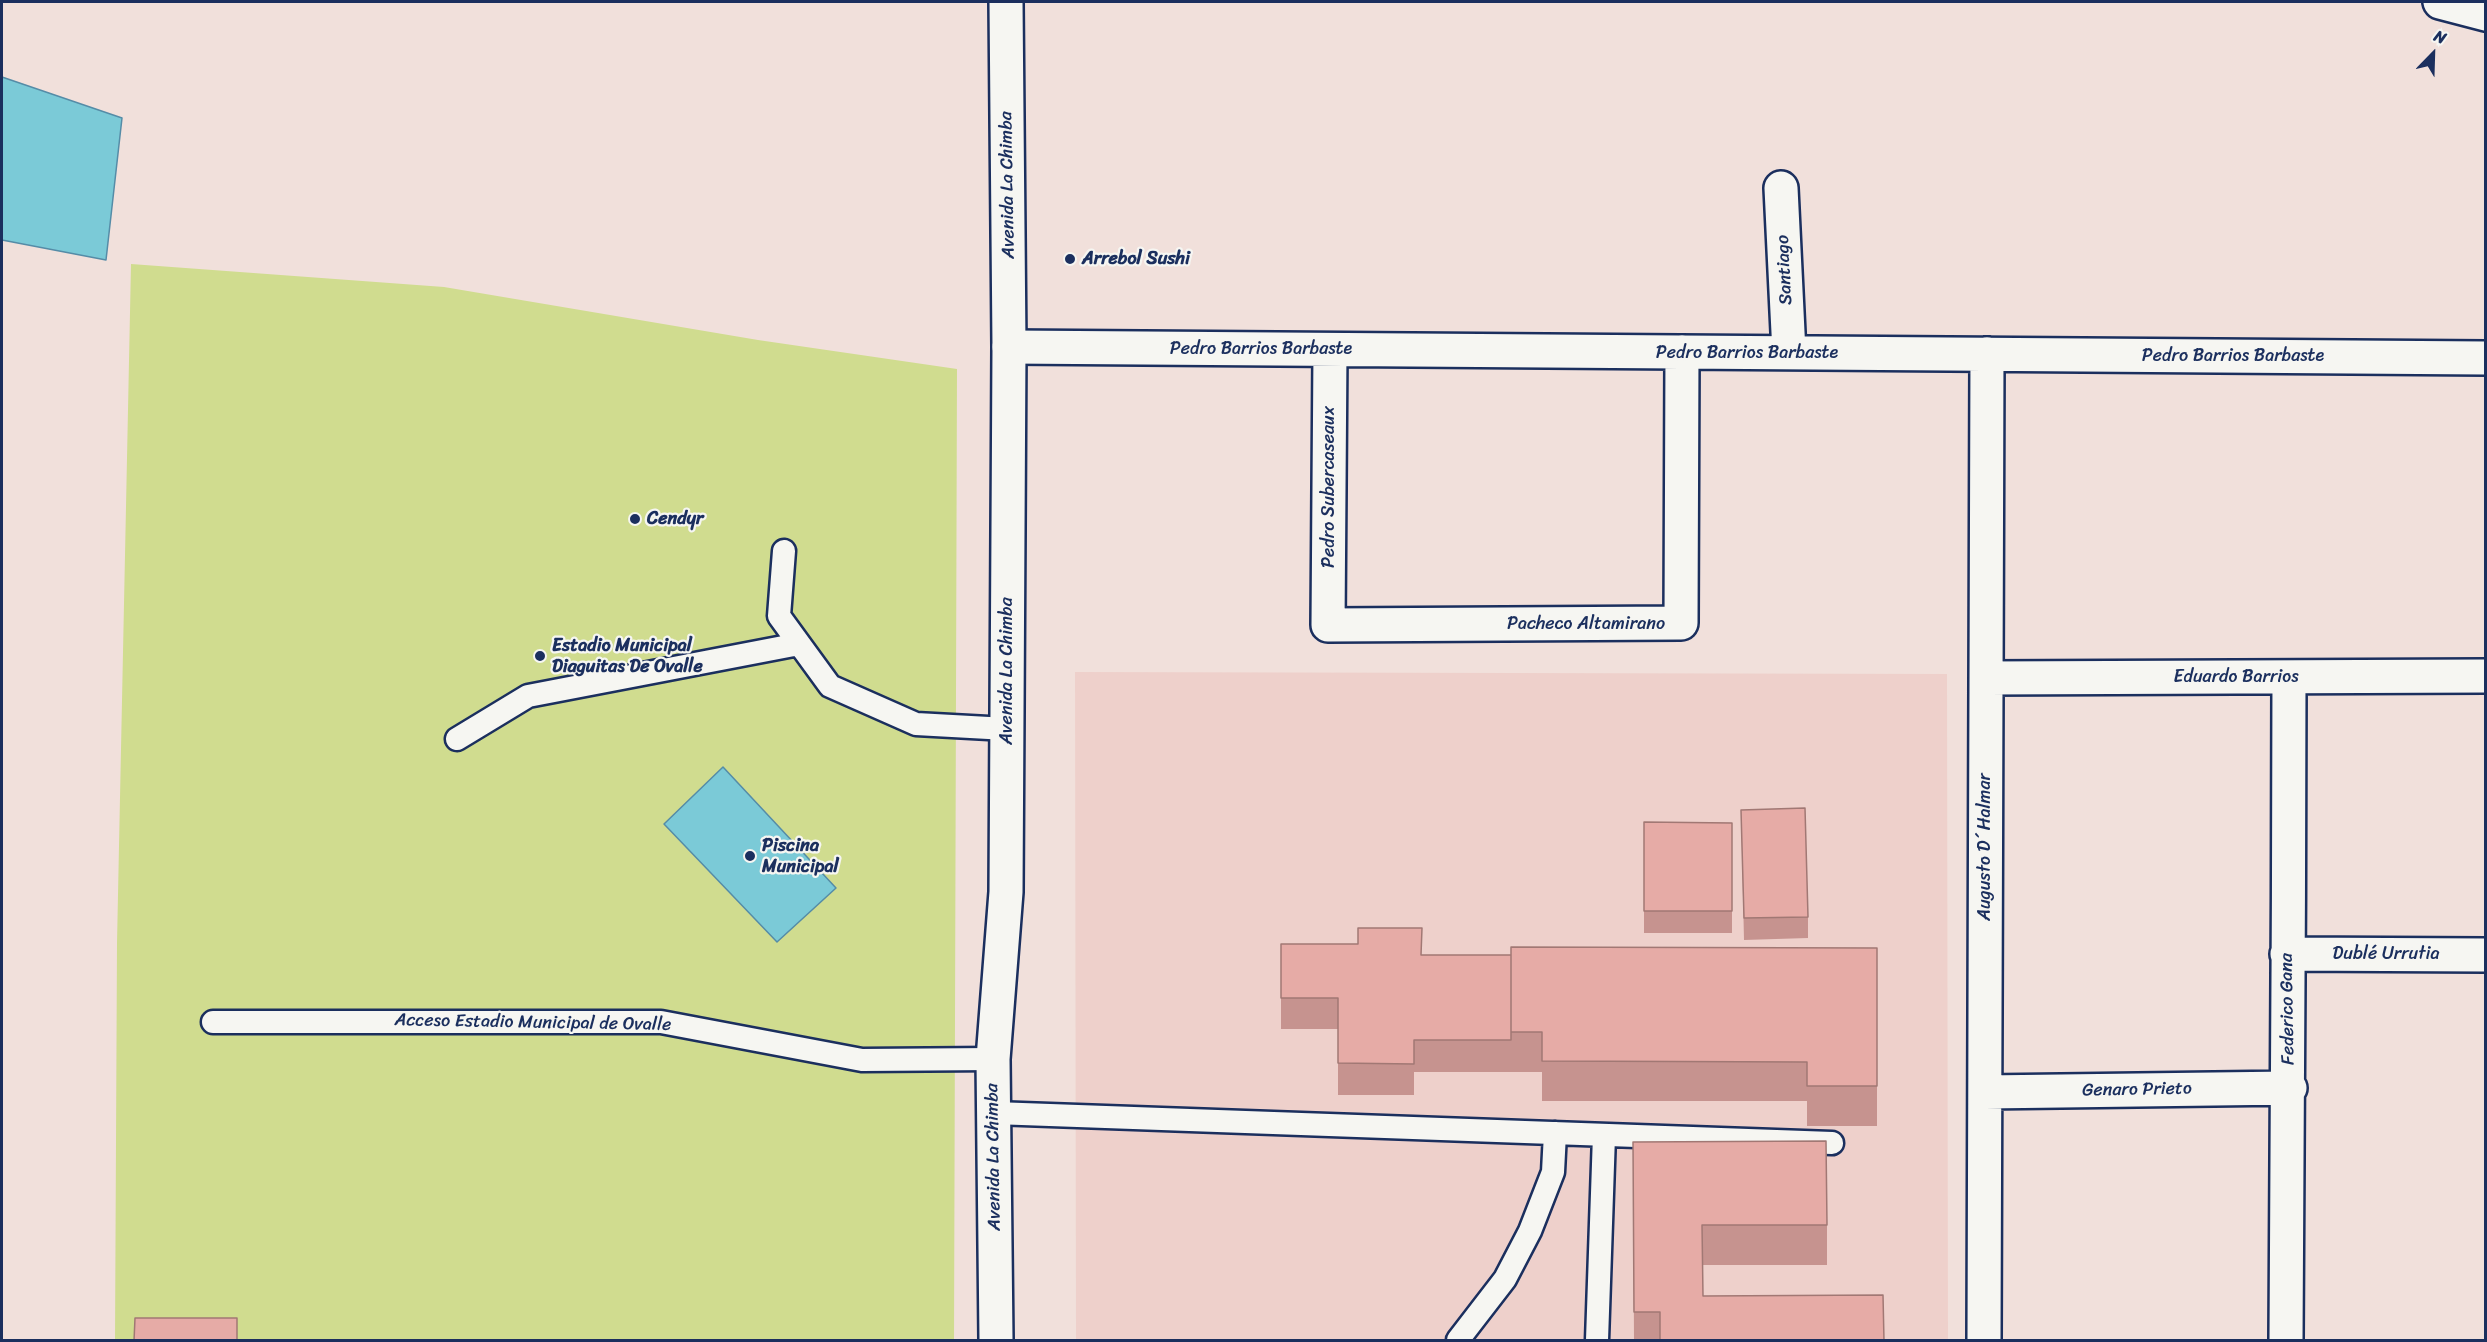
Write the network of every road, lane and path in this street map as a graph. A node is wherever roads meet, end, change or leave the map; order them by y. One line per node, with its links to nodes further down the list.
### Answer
1 (1006, 2): 5 (street, Avenida La Chimba)
2 (2440, 2): 3 (street)
3 (2486, 14)
4 (1781, 188): 8 (street, Santiago)
5 (1009, 347): 6 (street, Pedro Barrios Barbaste); 17 (street, Avenida La Chimba)
6 (1330, 350): 7 (street, Pedro Barrios Barbaste); 12 (street, Pedro Subercaseaux)
7 (1682, 352): 8 (street, Pedro Barrios Barbaste); 12 (street, Pacheco Altamirano)
8 (1789, 353): 9 (street, Pedro Barrios Barbaste)
9 (1988, 354): 10 (street, Pedro Barrios Barbaste); 16 (street, Augusto D´Halmar)
10 (2486, 358)
11 (784, 551): 13 (lane)
12 (1328, 625)
13 (799, 644): 17 (lane); 18 (lane)
14 (2486, 676): 15 (street, Eduardo Barrios)
15 (2289, 677): 16 (street, Eduardo Barrios); 19 (street, Federico Gana)
16 (1986, 678): 24 (street, Augusto D´Halmar)
17 (1007, 729): 22 (street, Avenida La Chimba)
18 (457, 739)
19 (2287, 954): 20 (street, Dublé Urrutia); 23 (street, Federico Gana)
20 (2486, 955)
21 (213, 1022): 22 (lane, Acceso Estadio Municipal de Ovalle)
22 (993, 1059): 25 (street, Avenida La Chimba)
23 (2290, 1088): 24 (street, Genaro Prieto); 33 (street, Federico Gana)
24 (1985, 1092): 32 (street, Augusto D´Halmar)
25 (994, 1113): 26 (lane); 29 (street, Avenida La Chimba)
26 (1555, 1133): 27 (lane); 30 (lane)
27 (1604, 1135): 28 (lane); 31 (lane)
28 (1832, 1143)
29 (996, 1341)
30 (1458, 1341)
31 (1597, 1341)
32 (1984, 1341)
33 (2286, 1341)

